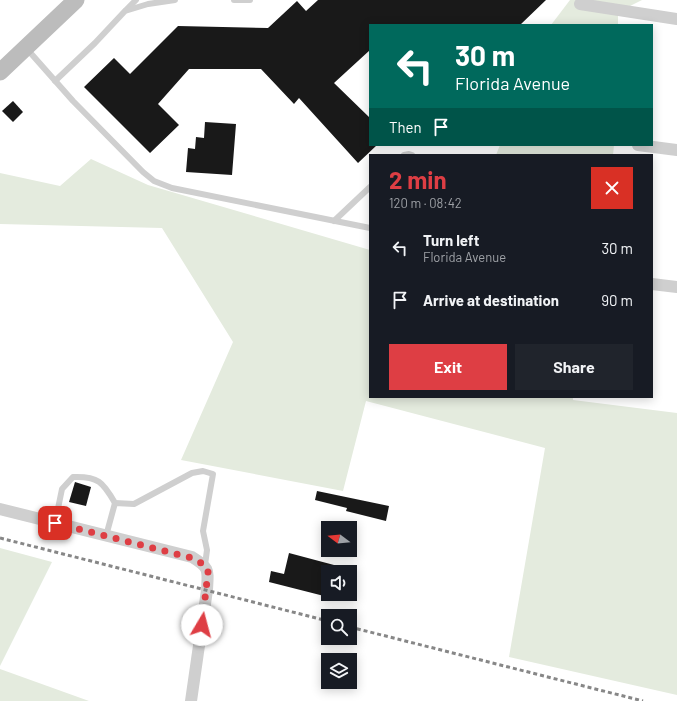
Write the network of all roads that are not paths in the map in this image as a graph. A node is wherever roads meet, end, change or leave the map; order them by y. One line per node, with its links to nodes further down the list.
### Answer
1 (76, 0): 9 (main road)
2 (136, 0): 7 (lane)
3 (175, 0): 7 (lane)
4 (234, 0): 5 (lane)
5 (250, 0)
6 (580, 4): 8 (street)
7 (125, 11): 11 (lane)
8 (677, 19)
9 (26, 48): 10 (main road); 11 (lane)
10 (0, 72)
11 (55, 81): 15 (lane)
12 (646, 146): 13 (street)
13 (677, 150)
14 (369, 188): 15 (lane)
15 (334, 221): 16 (lane)
16 (368, 226)
17 (653, 284): 18 (street)
18 (677, 287)
19 (115, 503): 21 (lane); 22 (lane); 23 (lane)
20 (0, 509): 21 (street)
21 (55, 523): 22 (street)
22 (106, 536): 23 (street)
23 (205, 565): 24 (street)
24 (191, 701)

